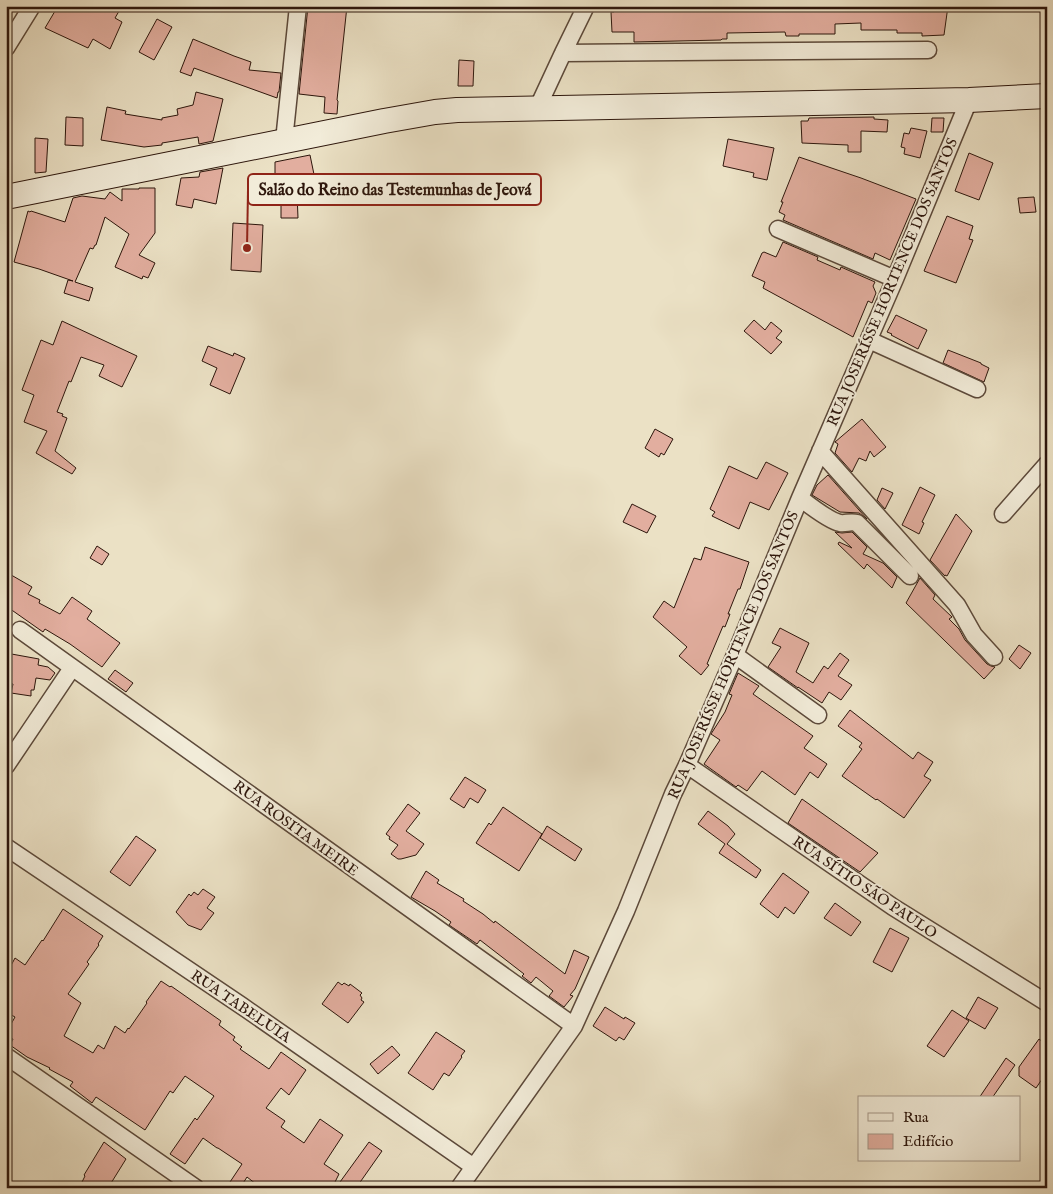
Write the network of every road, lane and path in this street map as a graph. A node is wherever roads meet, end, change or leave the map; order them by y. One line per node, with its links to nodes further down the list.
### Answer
1 (32, 6): 4 (street)
2 (298, 6): 10 (street)
3 (586, 6): 6 (street)
4 (8, 39)
5 (928, 50): 6 (street)
6 (562, 52): 9 (street)
7 (1047, 96): 8 (main road)
8 (970, 100): 9 (main road); 13 (street, RUA JOSERÍSSE HORTENCE DOS SANTOS)
9 (537, 109): 10 (main road)
10 (284, 141): 11 (main road)
11 (6, 197)
12 (778, 229): 13 (street)
13 (895, 279): 14 (street, RUA JOSERÍSSE HORTENCE DOS SANTOS)
14 (869, 340): 15 (street); 16 (street, RUA JOSERÍSSE HORTENCE DOS SANTOS)
15 (977, 389)
16 (820, 451): 18 (street, RUA JOSERÍSSE HORTENCE DOS SANTOS); 23 (street)
17 (1047, 464): 19 (street)
18 (800, 498): 20 (street); 22 (street, RUA JOSERÍSSE HORTENCE DOS SANTOS)
19 (1002, 514)
20 (910, 576)
21 (20, 630): 24 (street, RUA ROSITA MEIRE)
22 (735, 655): 25 (street); 26 (street, RUA JOSERÍSSE HORTENCE DOS SANTOS)
23 (994, 657)
24 (72, 668): 27 (street); 30 (street, RUA ROSITA MEIRE)
25 (818, 715)
26 (687, 765): 29 (street, RUA SÍTIO SÃO PAULO); 30 (street, RUA JOSERÍSSE HORTENCE DOS SANTOS)
27 (6, 766)
28 (6, 847): 32 (street, RUA TABELUIA)
29 (1047, 1004)
30 (574, 1026): 32 (street, RUA JOSERÍSSE HORTENCE DOS SANTOS)
31 (6, 1056): 33 (street)
32 (474, 1167): 34 (street, RUA JOSERÍSSE HORTENCE DOS SANTOS)
33 (196, 1188)
34 (459, 1188)

